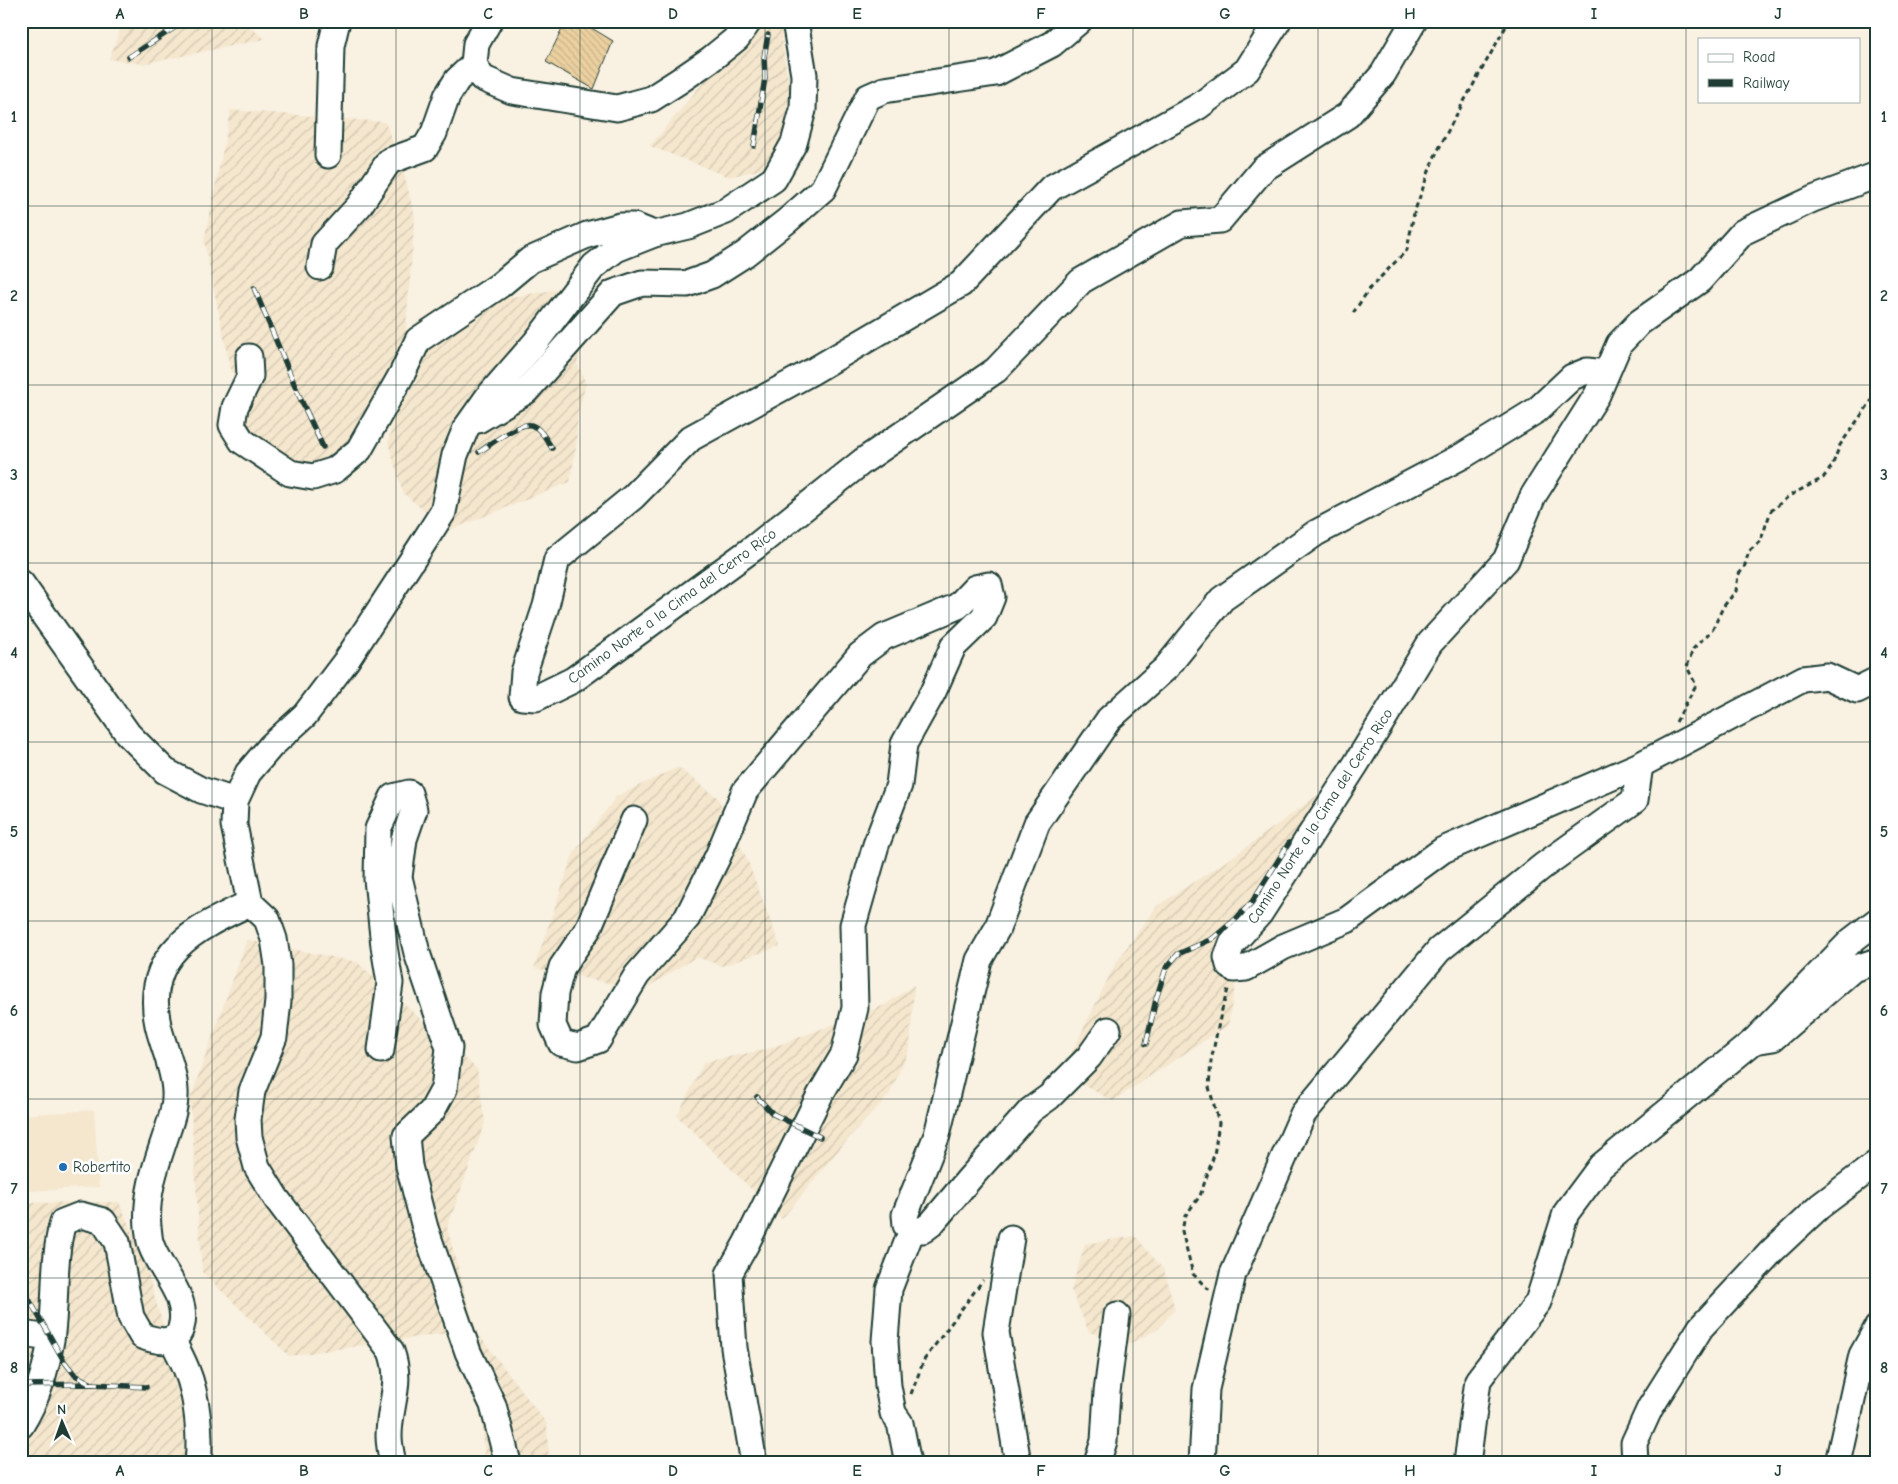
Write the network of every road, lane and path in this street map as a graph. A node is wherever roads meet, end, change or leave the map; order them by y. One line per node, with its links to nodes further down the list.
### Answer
1 (337, 21): 10 (lane)
2 (489, 21): 9 (lane)
3 (749, 21): 9 (lane)
4 (795, 21): 12 (lane)
5 (1079, 21): 18 (lane)
6 (1278, 21): 7 (lane, Camino Norte a la Cima del Cerro Rico)
7 (1414, 21)
8 (1509, 21): 14 (path)
9 (474, 64): 13 (lane)
10 (328, 155)
11 (1877, 175): 16 (lane, Camino Norte a la Cima del Cerro Rico)
12 (654, 234): 15 (lane); 18 (lane)
13 (320, 267)
14 (1353, 313)
15 (249, 356)
16 (1605, 373): 28 (lane, Camino Norte a la Cima del Cerro Rico); 33 (lane)
17 (1877, 393): 21 (path)
18 (466, 428): 23 (lane)
19 (21, 583): 23 (lane)
20 (1877, 680): 21 (lane)
21 (1667, 751): 22 (lane)
22 (1640, 765): 28 (lane); 36 (lane)
23 (235, 801): 25 (lane)
24 (634, 820): 47 (lane)
25 (250, 902): 41 (lane); 45 (lane)
26 (1877, 921): 30 (lane)
27 (1877, 961): 30 (lane)
28 (1234, 969): 36 (path)
29 (1108, 1030): 33 (lane)
30 (1754, 1041): 52 (lane)
31 (381, 1050): 46 (lane)
32 (1877, 1163): 53 (lane)
33 (912, 1230): 42 (lane)
34 (1011, 1238): 49 (lane)
35 (984, 1278): 42 (path)
36 (1227, 1299): 51 (lane)
37 (1117, 1315): 50 (lane)
38 (1877, 1328): 54 (lane)
39 (21, 1334): 40 (lane)
40 (52, 1338): 41 (lane); 43 (lane)
41 (172, 1339): 44 (lane)
42 (900, 1423): 48 (lane)
43 (21, 1425)
44 (198, 1463)
45 (392, 1463)
46 (508, 1463)
47 (754, 1463)
48 (908, 1463)
49 (1018, 1463)
50 (1097, 1463)
51 (1202, 1463)
52 (1466, 1463)
53 (1635, 1463)
54 (1838, 1463)

